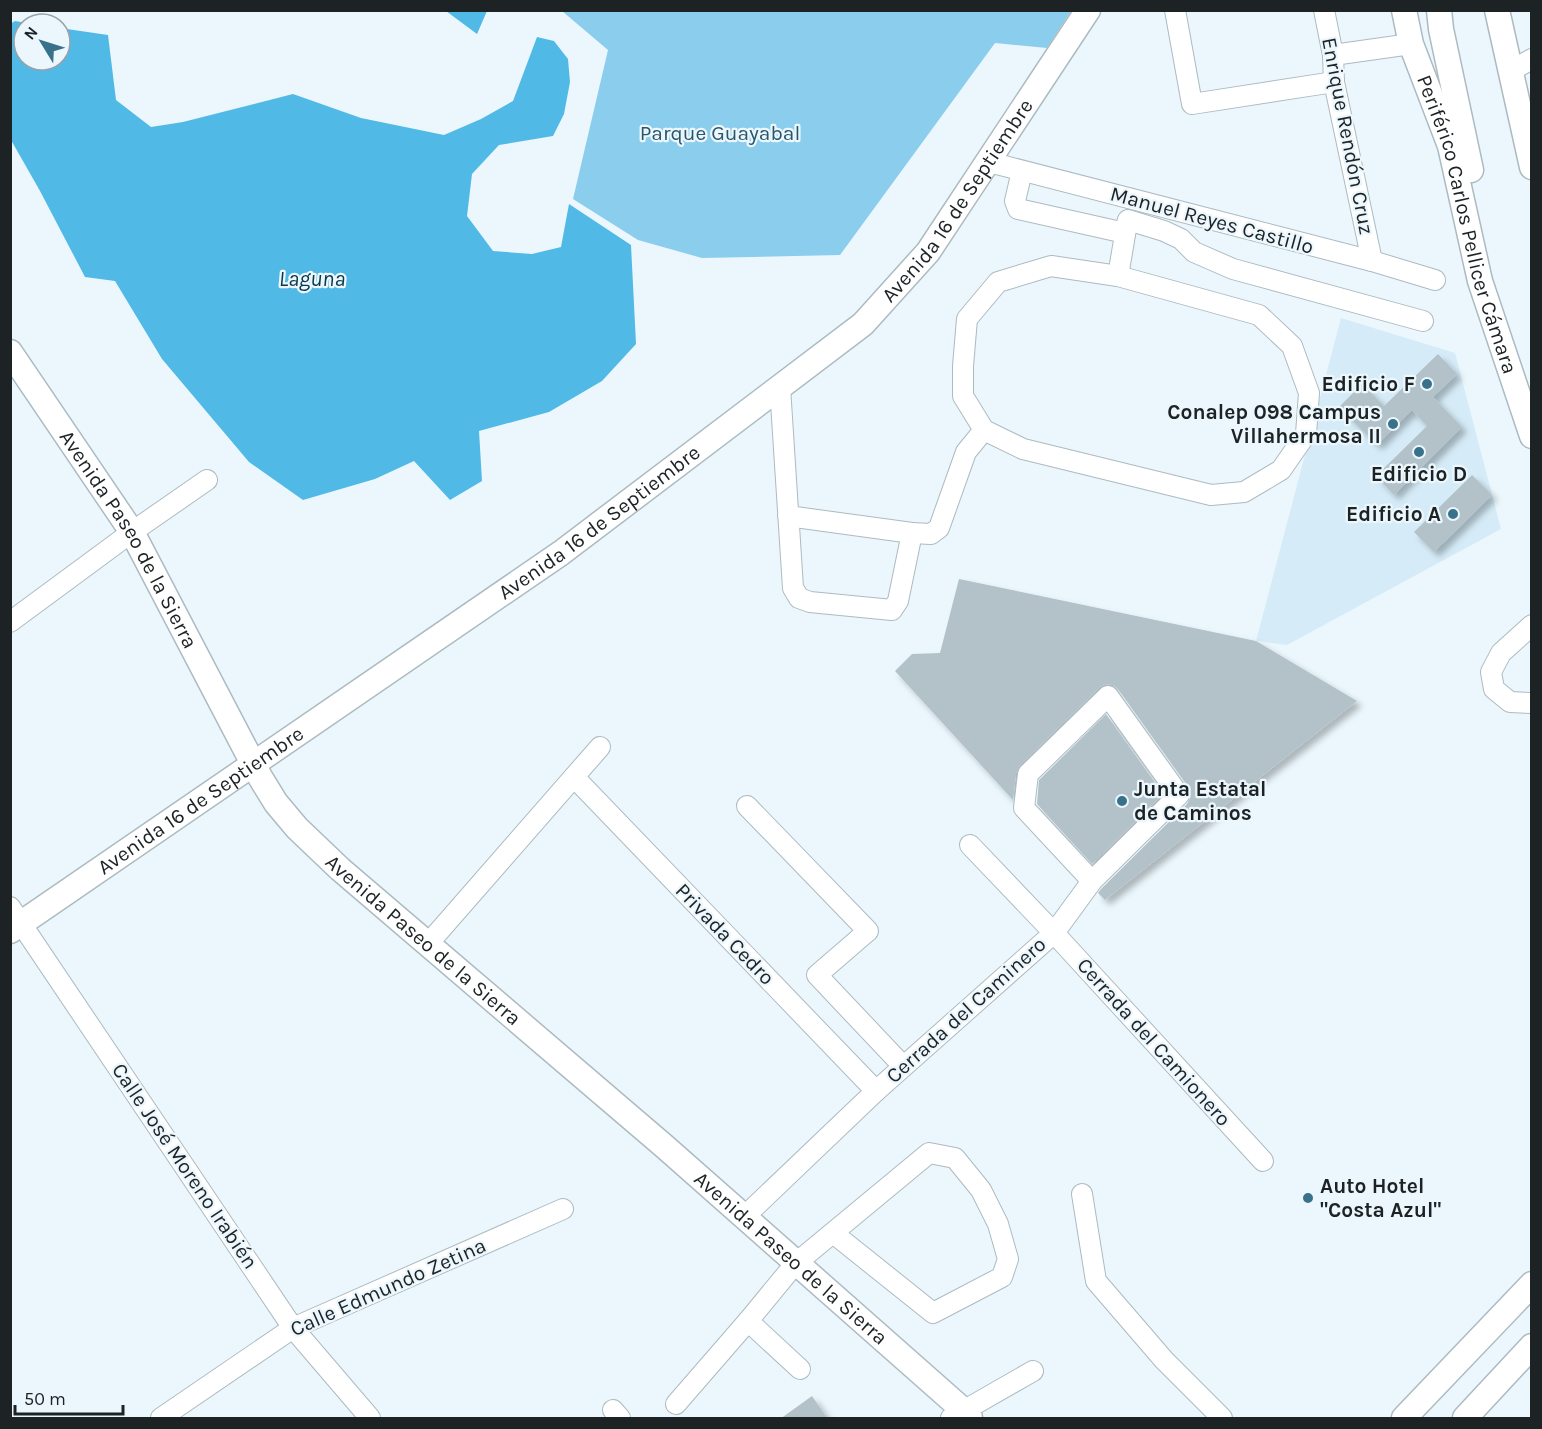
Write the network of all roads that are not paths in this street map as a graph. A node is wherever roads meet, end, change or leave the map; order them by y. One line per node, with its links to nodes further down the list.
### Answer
1 (1088, 10): 11 (main road, Avenida 16 de Septiembre)
2 (1175, 10): 10 (street)
3 (1324, 10): 7 (street, Enrique Rendón Cruz)
4 (1439, 10): 22 (main road)
5 (1497, 10): 9 (main road)
6 (1407, 22): 7 (street); 22 (main road, Periférico Carlos Pellicer Cámara)
7 (1333, 55): 10 (street, Enrique Rendón Cruz)
8 (1532, 59): 9 (street)
9 (1510, 70): 12 (main road)
10 (1334, 82): 16 (street, Enrique Rendón Cruz)
11 (989, 162): 13 (street, Manuel Reyes Castillo); 21 (main road, Avenida 16 de Septiembre)
12 (1532, 167)
13 (1022, 171): 14 (street, Manuel Reyes Castillo); 15 (street)
14 (1132, 199): 15 (street); 16 (street, Manuel Reyes Castillo)
15 (1127, 226): 17 (street); 19 (street)
16 (1372, 261): 18 (street, Manuel Reyes Castillo)
17 (1118, 276): 23 (street); 23 (street)
18 (1435, 280)
19 (1423, 321)
20 (10, 352): 27 (main road, Avenida Paseo de la Sierra)
21 (780, 387): 26 (street); 33 (main road, Avenida 16 de Septiembre)
22 (1521, 401): 24 (main road, Periférico Carlos Pellicer Cámara)
23 (984, 430): 28 (street)
24 (1532, 436)
25 (207, 480): 27 (street)
26 (788, 516): 28 (street); 28 (street)
27 (132, 532): 29 (street); 33 (main road, Avenida Paseo de la Sierra)
28 (912, 533)
29 (10, 622)
30 (1532, 625): 31 (street)
31 (1532, 703)
32 (600, 747): 34 (street)
33 (253, 764): 38 (main road, Avenida 16 de Septiembre); 40 (main road, Avenida Paseo de la Sierra)
34 (574, 777): 40 (street); 42 (street, Privada Cedro)
35 (747, 807): 41 (street)
36 (970, 845): 39 (street, Cerrada del Camionero)
37 (1092, 881): 37 (street, Cerrada del Caminero); 39 (street, Cerrada del Caminero)
38 (14, 920): 51 (street, Calle José Moreno Irabién)
39 (1054, 933): 41 (street, Cerrada del Caminero); 43 (street, Cerrada del Camionero)
40 (428, 945): 46 (main road, Avenida Paseo de la Sierra)
41 (903, 1066): 42 (street, Cerrada del Caminero)
42 (876, 1091): 46 (street, Cerrada del Caminero)
43 (1263, 1161)
44 (1082, 1194): 59 (street)
45 (563, 1209): 51 (street, Calle Edmundo Zetina)
46 (744, 1217): 48 (main road, Avenida Paseo de la Sierra)
47 (832, 1233): 47 (street); 48 (street)
48 (795, 1264): 50 (street); 56 (main road, Avenida Paseo de la Sierra)
49 (1532, 1284): 60 (main road)
50 (748, 1322): 53 (street); 55 (street)
51 (293, 1328): 57 (street, Calle Edmundo Zetina); 58 (street, Calle José Moreno Irabién)
52 (1532, 1346): 61 (main road)
53 (800, 1369)
54 (1033, 1371): 56 (street)
55 (676, 1404)
56 (961, 1416)
57 (161, 1419)
58 (370, 1419)
59 (1222, 1419)
60 (1404, 1419)
61 (1465, 1419)

